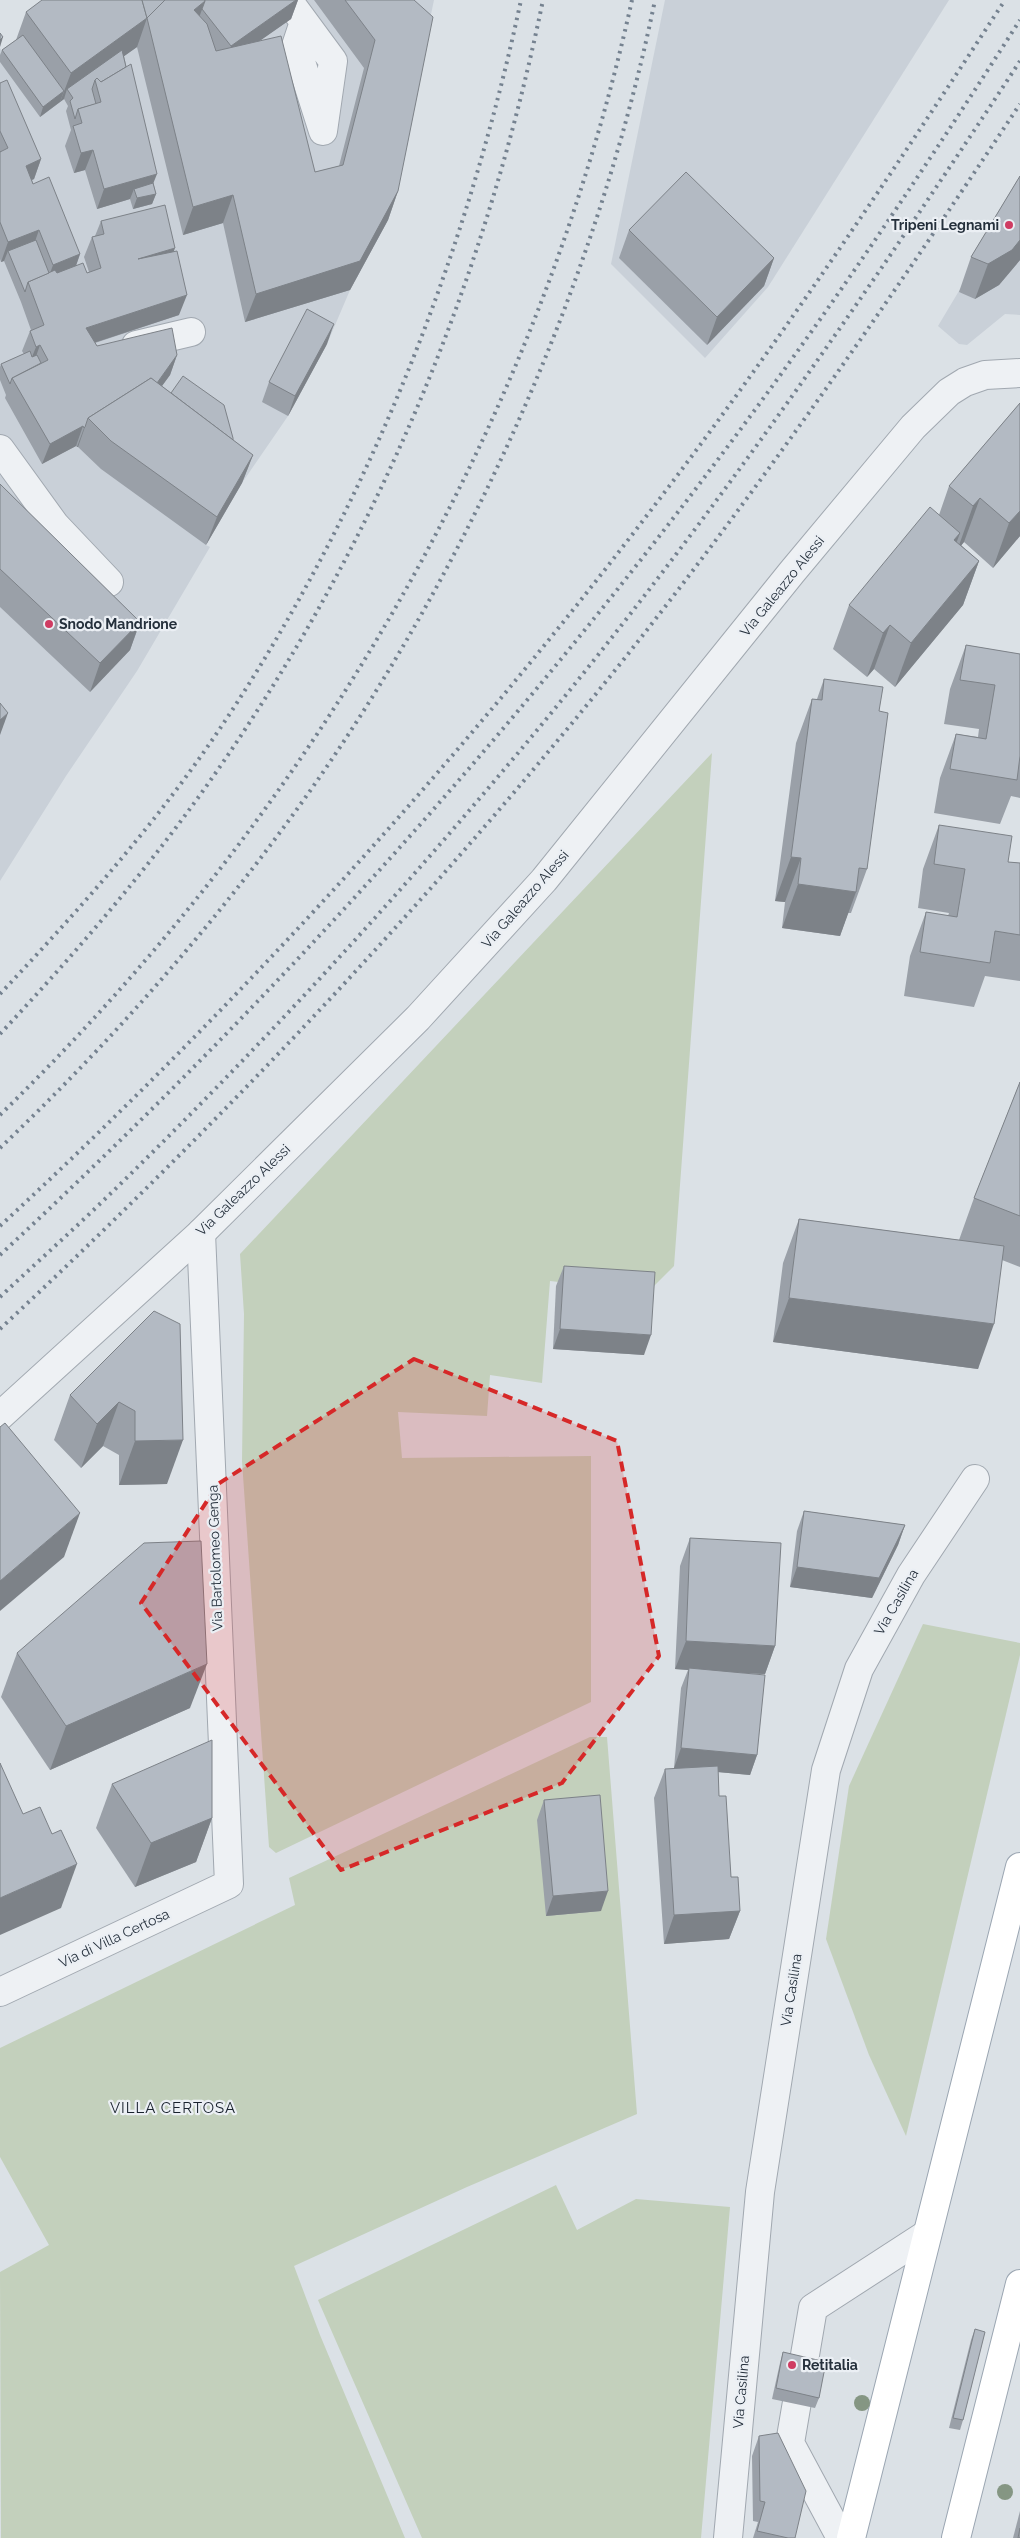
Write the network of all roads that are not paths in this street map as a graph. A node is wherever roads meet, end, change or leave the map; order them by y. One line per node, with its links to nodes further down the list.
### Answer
1 (288, 0): 2 (street)
2 (304, 22)
3 (191, 332): 4 (street)
4 (108, 352)
5 (1020, 373): 8 (street, Via Galeazzo Alessi)
6 (0, 449): 7 (street)
7 (109, 582)
8 (201, 1233): 9 (street, Via Galeazzo Alessi); 12 (street, Via Bartolomeo Genga)
9 (0, 1416)
10 (975, 1479): 16 (street, Via Casilina)
11 (1020, 1867): 14 (main road)
12 (229, 1884): 13 (street, Via di Villa Certosa)
13 (0, 1992)
14 (927, 2234): 17 (street); 18 (main road)
15 (1020, 2284): 19 (main road)
16 (728, 2538)
17 (841, 2538)
18 (850, 2538)
19 (956, 2538)

